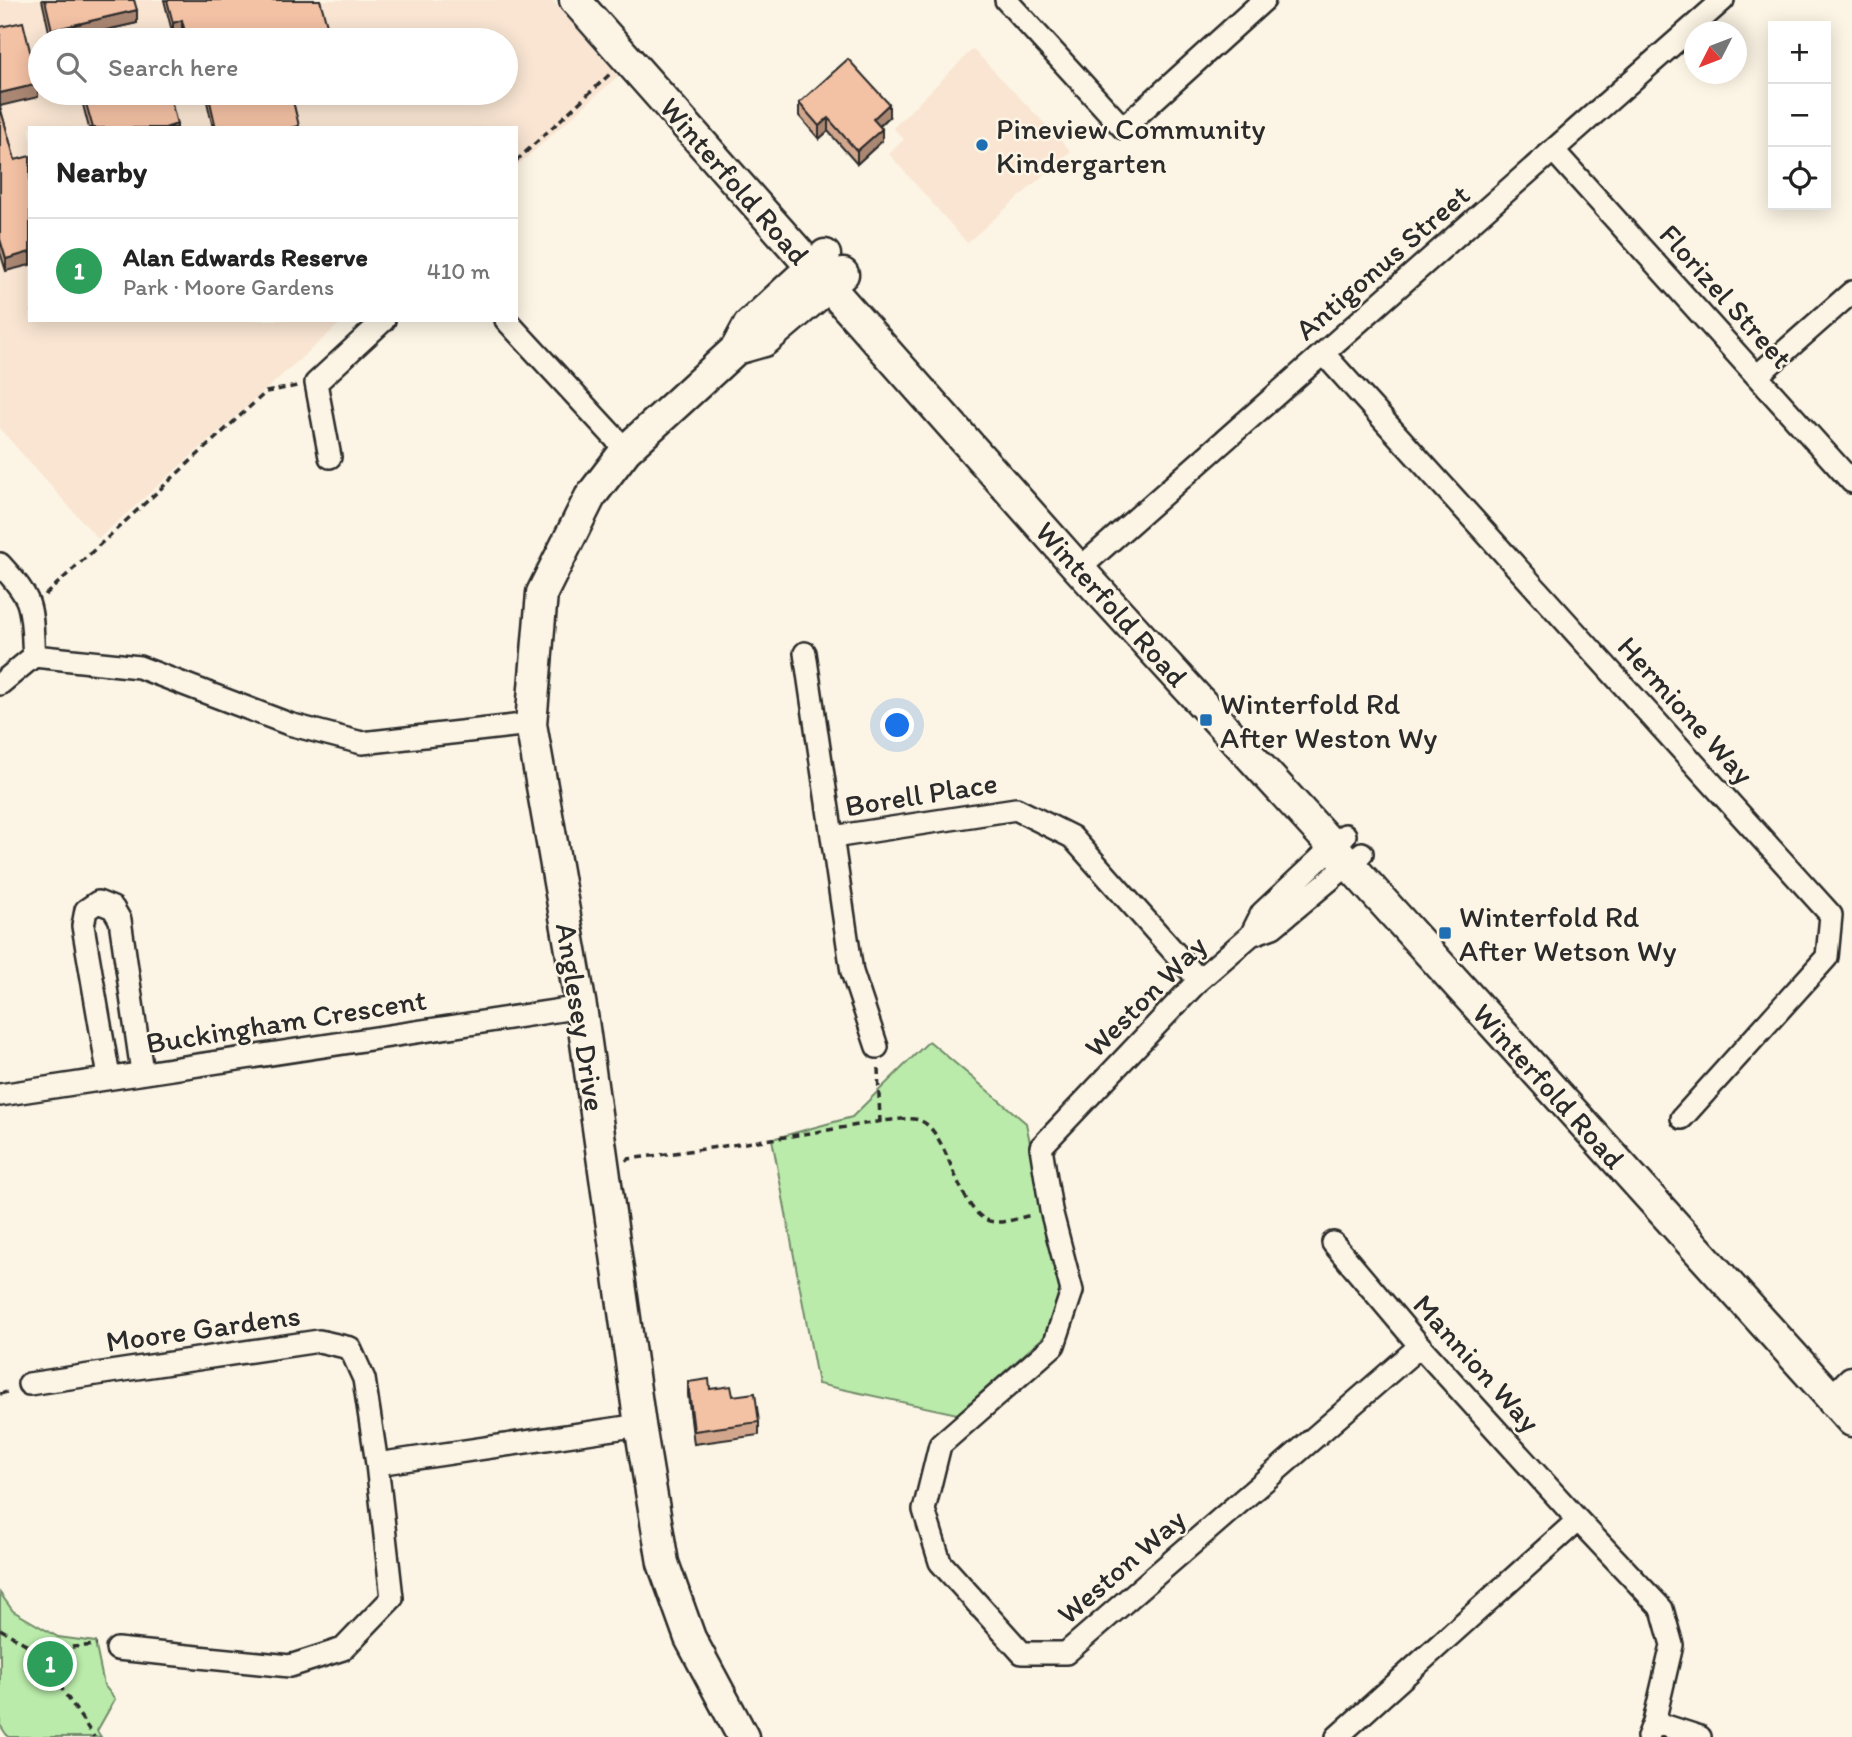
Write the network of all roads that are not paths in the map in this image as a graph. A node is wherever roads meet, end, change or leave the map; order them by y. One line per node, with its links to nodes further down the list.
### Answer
1 (575, 0): 7 (main road, Winterfold Road)
2 (597, 0): 7 (main road, Winterfold Road)
3 (1006, 0): 4 (street)
4 (1264, 0)
5 (1723, 0): 6 (street, Antigonus Street)
6 (1554, 151): 11 (street, Antigonus Street); 12 (street, Florizel Street)
7 (827, 271): 13 (main road, Anglesey Drive); 16 (main road, Winterfold Road)
8 (1852, 292): 12 (street)
9 (382, 322): 14 (street)
10 (508, 322): 13 (street)
11 (1323, 353): 16 (street, Antigonus Street); 30 (street, Hermione Way)
12 (1758, 375): 15 (street, Florizel Street)
13 (626, 450): 21 (main road, Anglesey Drive)
14 (330, 457)
15 (1852, 482)
16 (1086, 562): 23 (main road, Winterfold Road)
17 (0, 564): 19 (street)
18 (805, 653): 22 (street, Borell Place)
19 (34, 656): 20 (street); 21 (street)
20 (0, 684)
21 (531, 724): 25 (main road, Anglesey Drive)
22 (833, 837): 24 (street, Borell Place); 26 (street, Borell Place)
23 (1347, 850): 24 (street, Weston Way); 34 (main road, Winterfold Road)
24 (1199, 980): 32 (street, Weston Way)
25 (581, 1007): 27 (street, Buckingham Crescent); 35 (main road, Anglesey Drive)
26 (877, 1047)
27 (142, 1073): 28 (street, Buckingham Crescent); 28 (street)
28 (110, 1077): 29 (street, Buckingham Crescent)
29 (0, 1095)
30 (1682, 1118)
31 (1333, 1243): 32 (street, Mannion Way)
32 (1420, 1346): 37 (street, Mannion Way)
33 (29, 1384): 36 (street, Moore Gardens)
34 (1847, 1397)
35 (640, 1425): 36 (street); 40 (main road, Anglesey Drive)
36 (377, 1464): 38 (street, Moore Gardens)
37 (1578, 1520): 39 (street, Mannion Way); 41 (street)
38 (117, 1649)
39 (1651, 1730): 42 (street)
40 (743, 1737)
41 (1336, 1737)
42 (1700, 1737)

